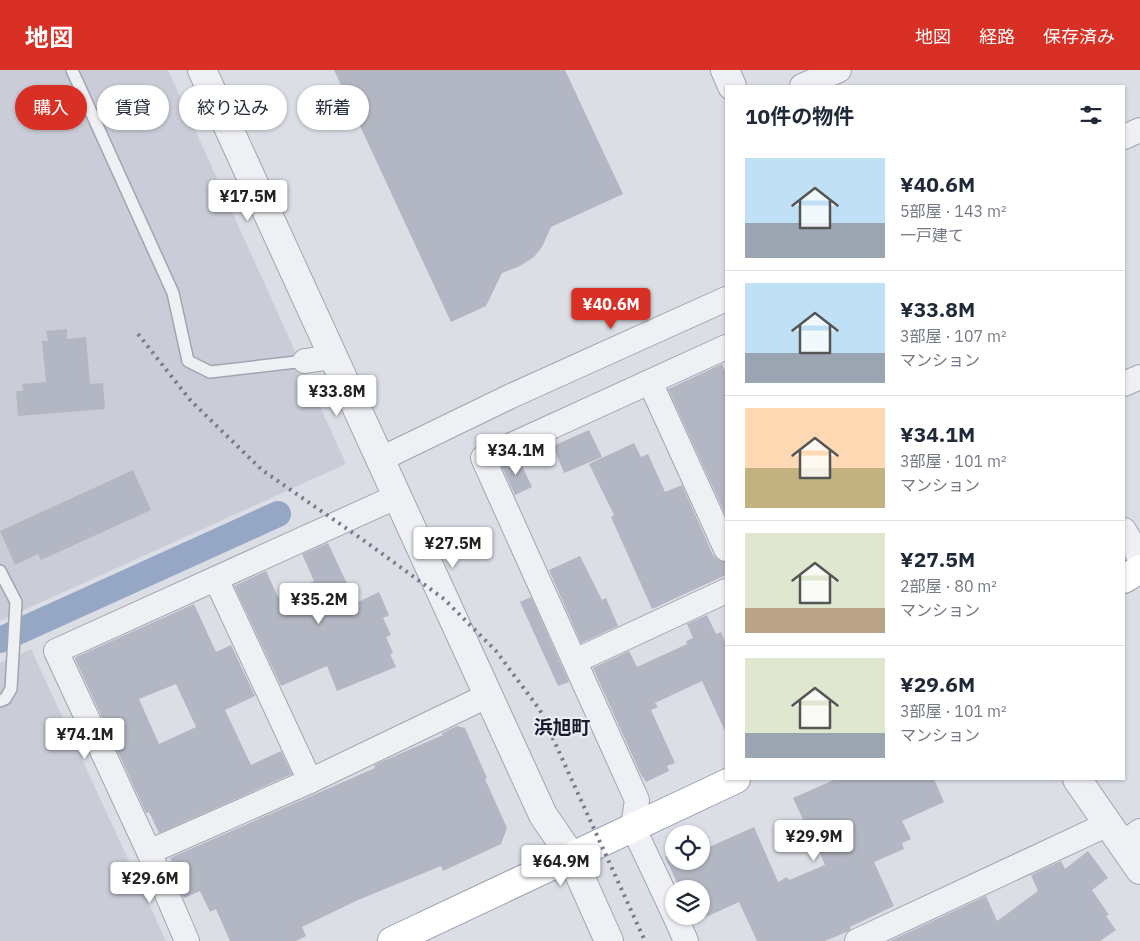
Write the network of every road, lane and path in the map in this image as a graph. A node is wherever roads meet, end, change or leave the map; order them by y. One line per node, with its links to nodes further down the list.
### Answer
1 (72, 70): 12 (lane)
2 (202, 70): 11 (street)
3 (725, 70): 5 (street)
4 (839, 70): 6 (street)
5 (732, 85)
6 (804, 85)
7 (1140, 130): 8 (street)
8 (1125, 137)
9 (725, 299): 16 (street)
10 (725, 347): 14 (street)
11 (332, 357): 12 (street); 16 (street)
12 (305, 361)
13 (1140, 377): 15 (street)
14 (650, 382): 19 (street); 26 (street)
15 (1125, 384)
16 (381, 459): 17 (street)
17 (398, 496): 24 (street); 27 (street)
18 (1125, 532): 20 (street)
19 (725, 548)
20 (1140, 558)
21 (1140, 568): 23 (main road)
22 (0, 571): 28 (lane)
23 (1125, 577)
24 (216, 579): 31 (street); 34 (street)
25 (725, 591): 26 (street)
26 (575, 661): 32 (street)
27 (487, 696): 31 (street); 35 (street)
28 (0, 701)
29 (734, 780): 32 (main road)
30 (1078, 780): 33 (street)
31 (310, 781): 34 (street)
32 (633, 827): 35 (main road); 37 (street)
33 (1123, 833): 36 (street); 43 (street)
34 (149, 852): 39 (street)
35 (571, 856): 40 (main road); 41 (street)
36 (1140, 870)
37 (665, 896)
38 (679, 925): 42 (street)
39 (187, 941)
40 (392, 941)
41 (609, 941)
42 (686, 941)
43 (857, 941)

